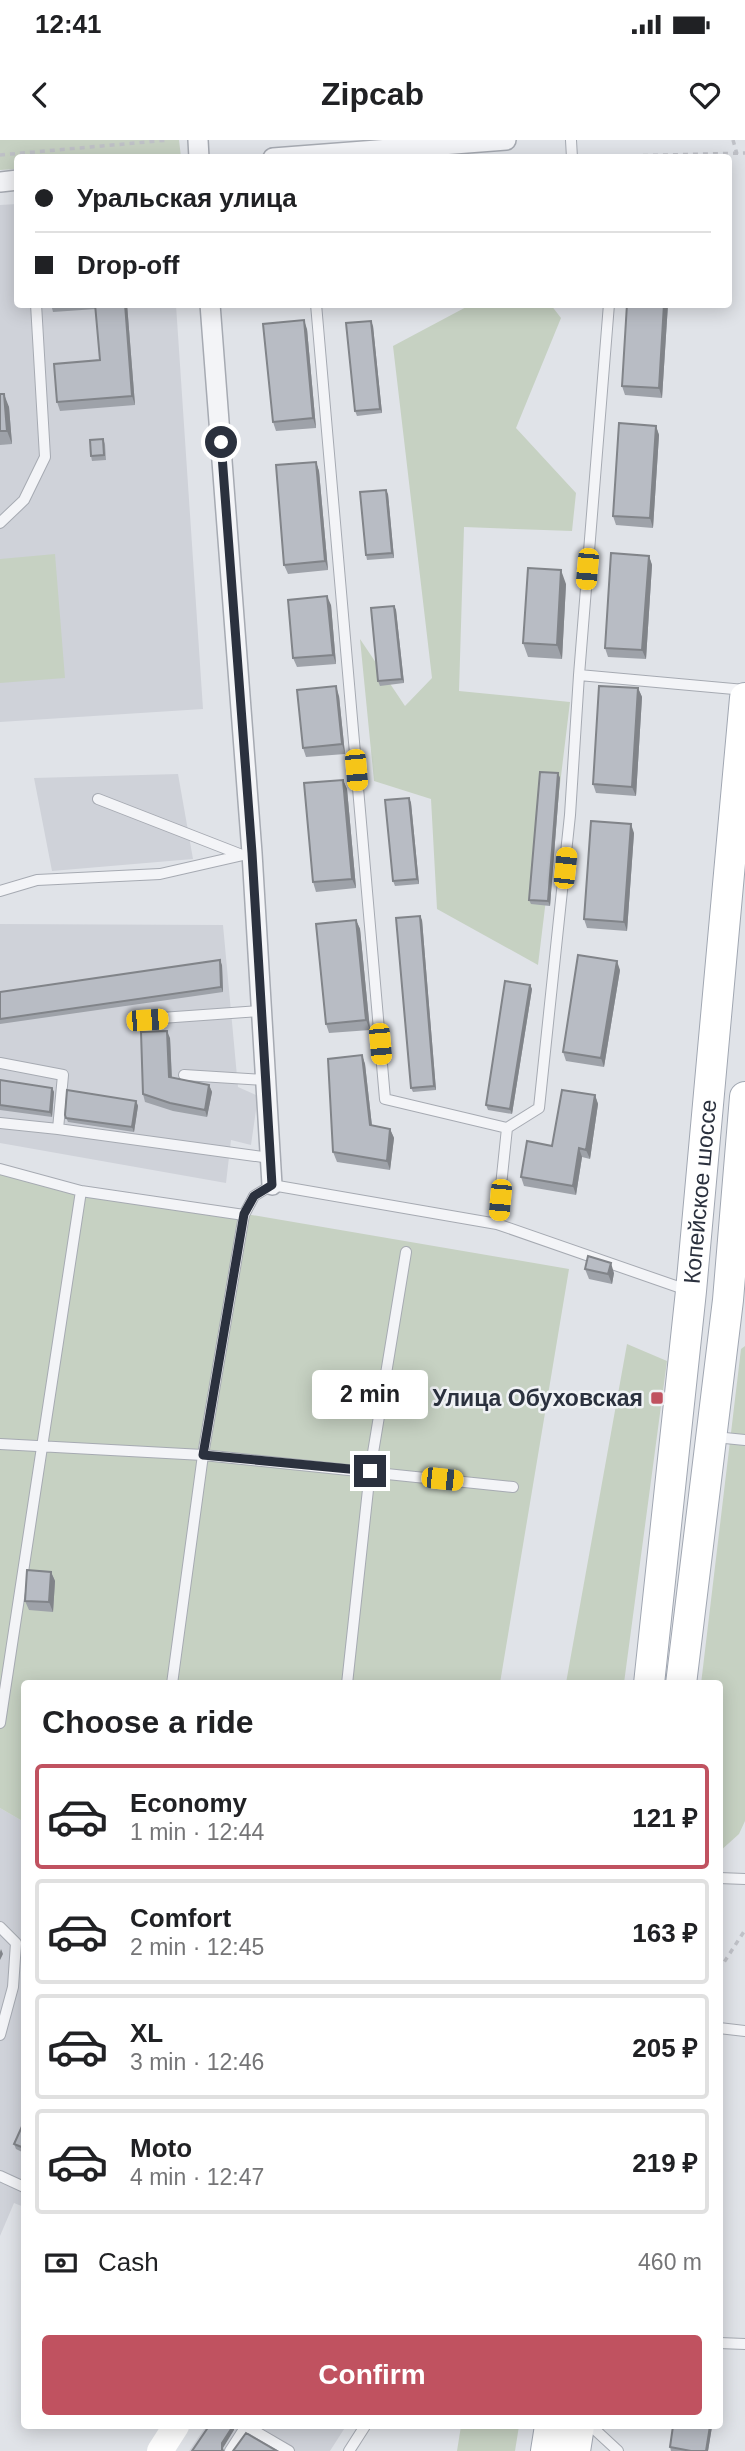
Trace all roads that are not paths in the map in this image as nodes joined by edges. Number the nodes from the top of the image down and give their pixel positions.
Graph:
1 (506, 140) edge
2 (462, 142) edge
3 (438, 143) edge
4 (326, 150) edge
5 (300, 154) edge
6 (36, 308) edge
7 (210, 308) edge
8 (316, 308) edge
9 (609, 308) edge
10 (0, 523) edge
11 (579, 675) junction
12 (745, 690) edge
13 (745, 698) edge
14 (97, 799) dead end
15 (247, 854) junction
16 (0, 891) edge
17 (261, 1011) junction
18 (147, 1020) dead end
19 (0, 1063) edge
20 (184, 1075) dead end
21 (265, 1080) junction
22 (745, 1097) edge
23 (0, 1124) edge
24 (507, 1128) junction
25 (58, 1129) junction
26 (270, 1158) junction
27 (0, 1169) edge
28 (272, 1185) junction
29 (81, 1191) junction
30 (244, 1214) junction
31 (498, 1224) junction
32 (406, 1252) dead end
33 (691, 1291) junction
34 (736, 1300) edge
35 (711, 1437) junction
36 (745, 1440) edge
37 (0, 1444) edge
38 (42, 1447) junction
39 (203, 1455) junction
40 (370, 1471) junction
41 (513, 1487) dead end
42 (173, 1680) edge
43 (347, 1680) edge
44 (649, 1680) edge
45 (681, 1680) edge
46 (0, 1723) edge
47 (723, 1878) edge
48 (745, 1879) edge
49 (0, 1927) edge
50 (723, 2028) edge
51 (745, 2031) edge
52 (0, 2035) edge
53 (0, 2176) edge
54 (21, 2185) edge
55 (723, 2343) edge
56 (745, 2344) edge
57 (174, 2429) edge
58 (244, 2429) edge
59 (251, 2429) edge
60 (363, 2429) edge
61 (550, 2429) edge
62 (579, 2429) edge
63 (594, 2429) edge
64 (160, 2451) edge
65 (230, 2451) edge
66 (289, 2451) edge
67 (349, 2451) edge
68 (546, 2451) edge
69 (575, 2451) edge
70 (618, 2451) edge

1 - 2 street
2 - 3 street
3 - 4 street
4 - 5 street
6 - 10 lane
7 - 15 street
8 - 24 lane
9 - 11 lane
11 - 12 lane
11 - 24 lane
13 - 33 main road, Копейское шоссе
14 - 15 lane
15 - 16 lane
15 - 17 street
17 - 18 lane
17 - 21 street
19 - 25 lane
20 - 21 lane
21 - 26 street
22 - 34 main road, Копейское шоссе
23 - 25 lane
24 - 31 lane
25 - 26 lane
26 - 28 street
27 - 29 lane
28 - 30 lane
28 - 31 lane
29 - 30 lane
29 - 38 lane
30 - 39 lane
31 - 33 lane
32 - 40 lane
33 - 34 main road
33 - 44 main road, Копейское шоссе
34 - 35 main road, Копейское шоссе
35 - 36 lane
35 - 45 main road, Копейское шоссе
37 - 38 lane
38 - 39 lane
38 - 46 lane
39 - 40 lane
39 - 42 lane
40 - 41 lane
40 - 43 lane
47 - 48 lane
49 - 52 lane
50 - 51 lane
53 - 54 lane
55 - 56 lane
57 - 64 street
58 - 65 lane
59 - 66 lane
60 - 67 lane
61 - 68 main road
62 - 69 main road
63 - 70 lane

